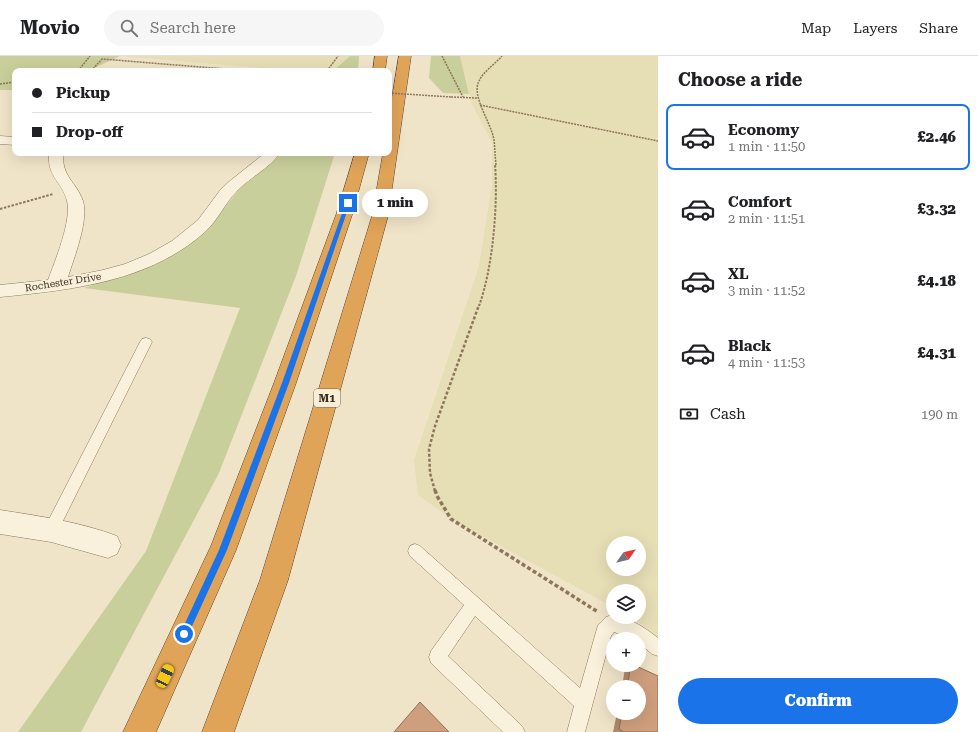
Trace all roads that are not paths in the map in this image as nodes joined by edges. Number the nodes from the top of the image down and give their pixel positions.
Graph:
1 (381, 56) edge
2 (405, 56) edge
3 (379, 68) edge
4 (392, 139) edge
5 (0, 140) edge
6 (12, 141) edge
7 (56, 156) edge
8 (270, 156) edge
9 (361, 156) edge
10 (389, 156) edge
11 (56, 285) junction
12 (0, 291) edge
13 (146, 342) dead end
14 (0, 522) edge
15 (51, 530) junction
16 (108, 545) dead end
17 (415, 551) dead end
18 (474, 604) junction
19 (658, 648) edge
20 (584, 702) junction
21 (139, 732) edge
22 (218, 732) edge
23 (516, 732) edge
24 (576, 732) edge

1 - 3 highway
2 - 4 highway, M1
5 - 6 street
7 - 11 street
8 - 11 street, Rochester Drive
9 - 21 highway
10 - 22 highway, M1
11 - 12 street, Rochester Drive
13 - 15 lane
14 - 15 street
15 - 16 street
17 - 18 lane
18 - 20 lane
18 - 23 lane
19 - 20 lane
20 - 24 lane

